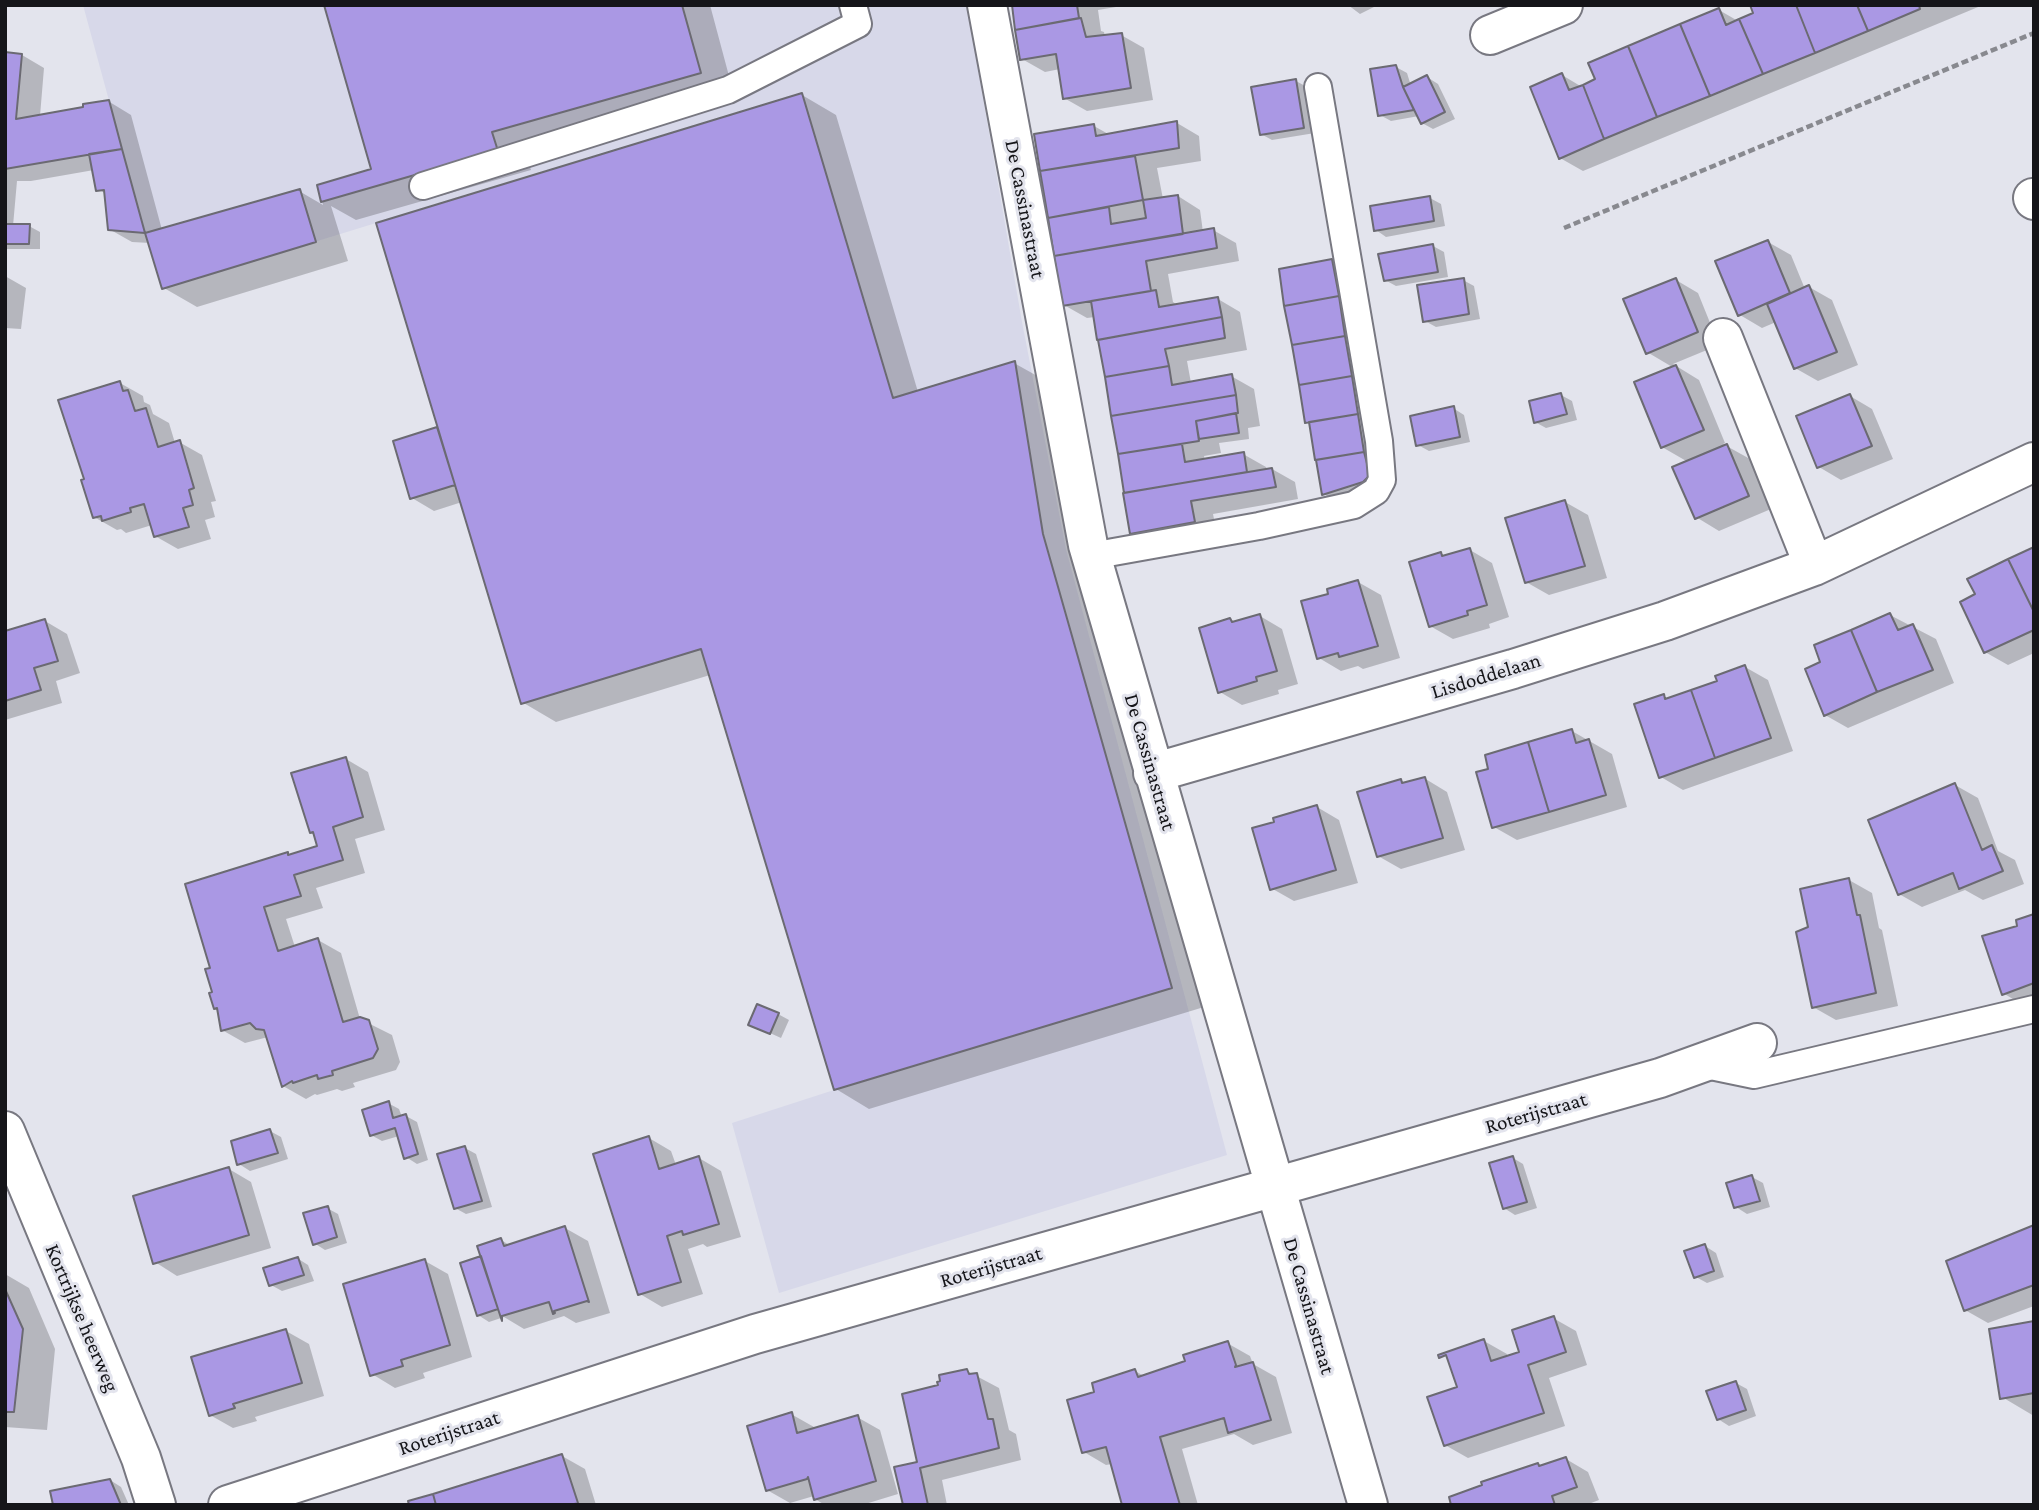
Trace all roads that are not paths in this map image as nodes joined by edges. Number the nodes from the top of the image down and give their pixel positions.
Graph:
1 (853, 5) edge
2 (987, 5) edge
3 (1563, 5) edge
4 (1490, 35) dead end
5 (1318, 88) dead end
6 (423, 186) dead end
7 (1723, 338) dead end
8 (2034, 462) edge
9 (1091, 556) junction
10 (1814, 566) junction
11 (1153, 773) junction
12 (2034, 1009) edge
13 (1757, 1043) dead end
14 (1699, 1063) junction
15 (5, 1132) edge
16 (1274, 1186) junction
17 (156, 1505) edge
18 (228, 1505) edge
19 (1368, 1505) edge

1 - 6 lane
2 - 9 street, De Cassinastraat
3 - 4 street
5 - 9 lane
7 - 10 street
8 - 10 street, Lisdoddelaan
9 - 11 street, De Cassinastraat
10 - 11 street, Lisdoddelaan
11 - 16 street, De Cassinastraat
12 - 14 lane
13 - 14 street, Roterijstraat
14 - 16 street, Roterijstraat
15 - 17 street, Kortrijkse heerweg
16 - 18 street, Roterijstraat
16 - 19 street, De Cassinastraat

